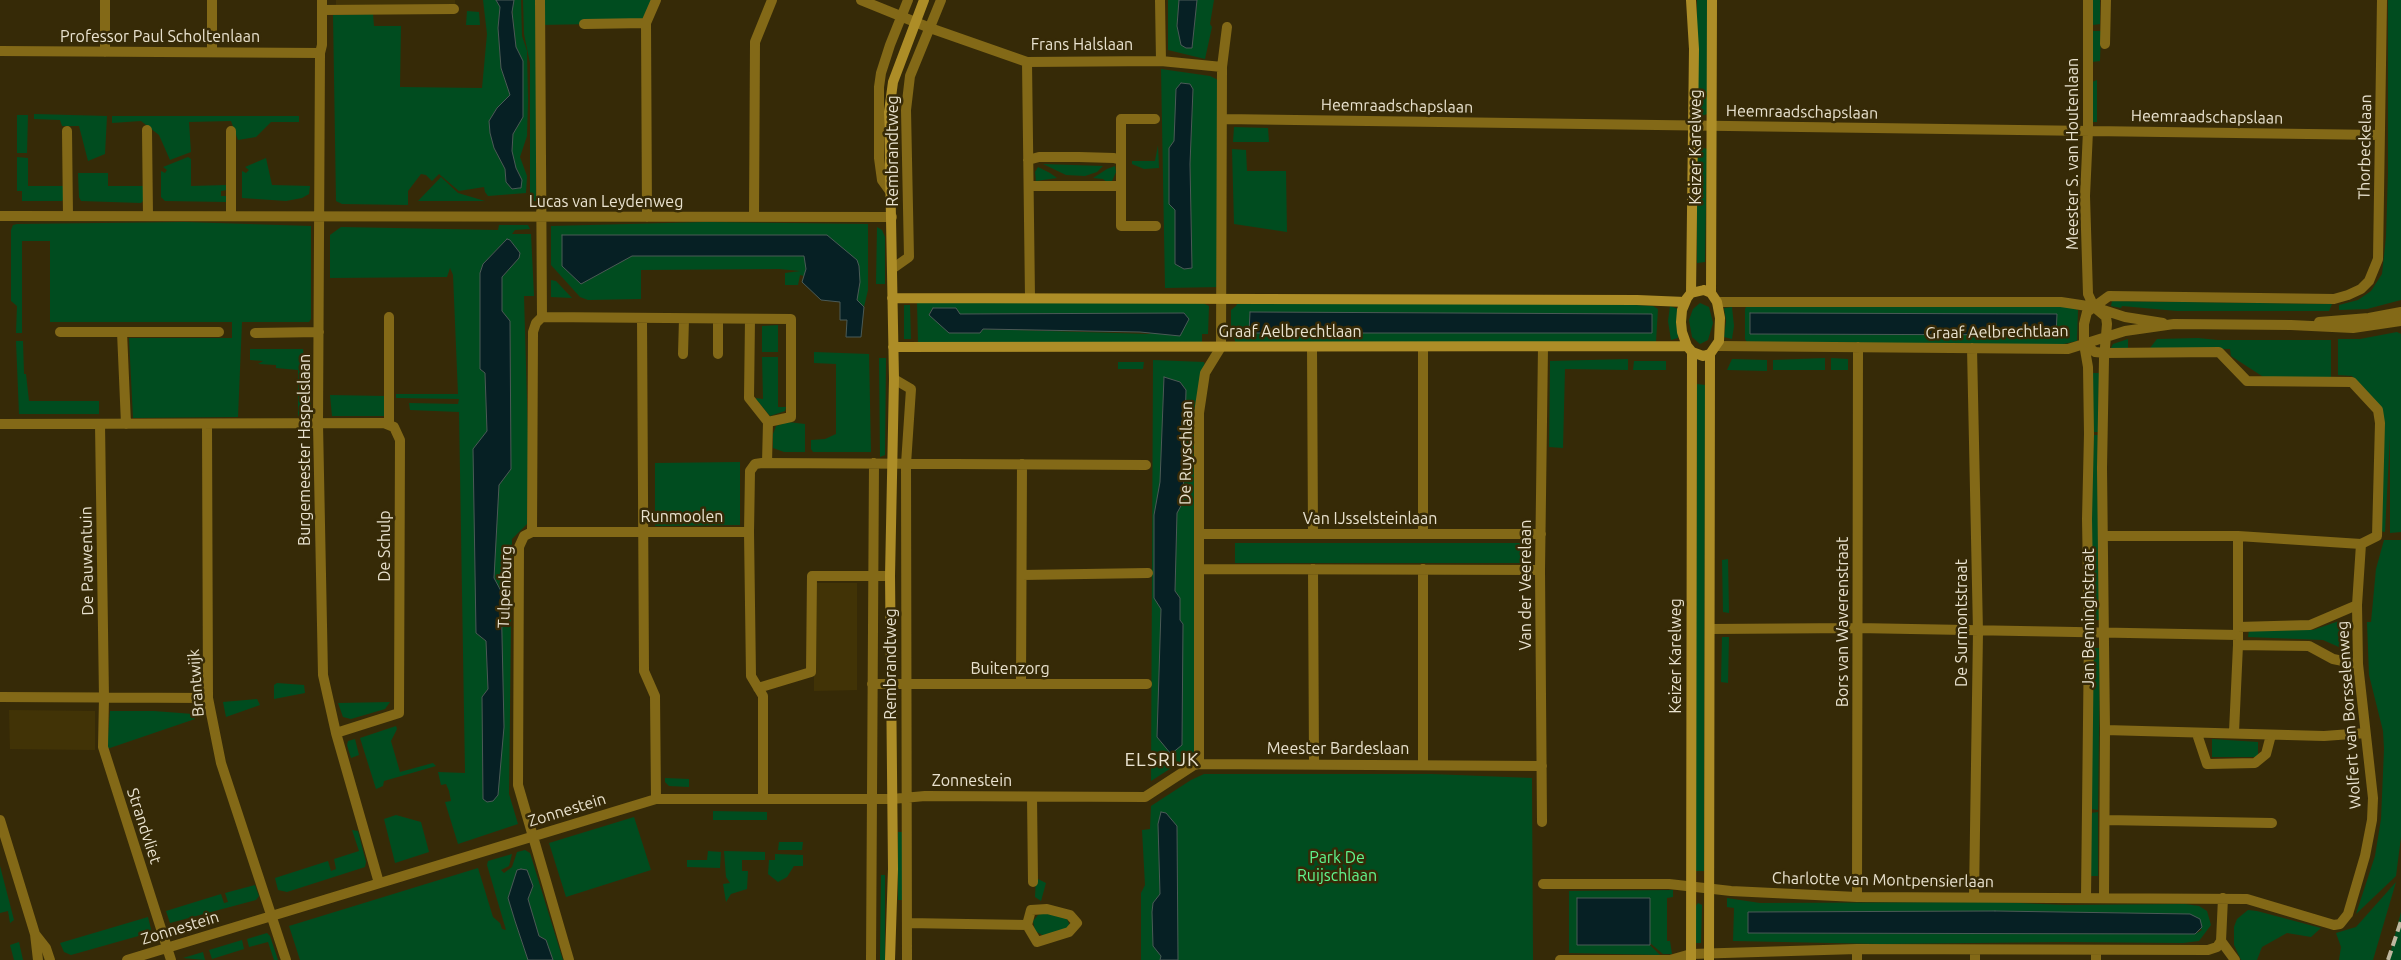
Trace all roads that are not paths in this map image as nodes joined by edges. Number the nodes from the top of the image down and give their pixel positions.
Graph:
1 (105, 0) edge
2 (212, 0) edge
3 (540, 0) edge
4 (656, 0) edge
5 (772, 0) edge
6 (861, 0) edge
7 (908, 0) edge
8 (924, 0) edge
9 (941, 0) edge
10 (1160, 0) edge
11 (1691, 0) edge
12 (1712, 0) edge
13 (2088, 0) edge
14 (2106, 0) edge
15 (2382, 0) edge
16 (322, 5) edge
17 (454, 10) dead end
18 (902, 15) junction
19 (915, 21) junction
20 (646, 23) junction
21 (584, 24) dead end
22 (1227, 27) dead end
23 (930, 28) junction
24 (2105, 44) dead end
25 (0, 51) edge
26 (105, 52) junction
27 (212, 52) junction
28 (320, 53) junction
29 (1161, 61) junction
30 (1027, 62) junction
31 (1222, 67) junction
32 (1155, 119) dead end
33 (1223, 119) junction
34 (1693, 125) junction
35 (1711, 126) junction
36 (147, 130) dead end
37 (67, 131) dead end
38 (231, 131) dead end
39 (2088, 131) junction
40 (2380, 134) junction
41 (1028, 160) junction
42 (1121, 160) junction
43 (1029, 186) junction
44 (1121, 186) junction
45 (892, 194) junction
46 (0, 216) edge
47 (68, 216) junction
48 (148, 216) junction
49 (231, 216) junction
50 (320, 216) junction
51 (541, 217) junction
52 (647, 217) junction
53 (754, 217) junction
54 (892, 217) junction
55 (1156, 226) dead end
56 (892, 269) junction
57 (1691, 293) junction
58 (892, 298) junction
59 (1030, 298) junction
60 (1223, 298) junction
61 (1714, 298) junction
62 (1684, 302) junction
63 (2094, 307) junction
64 (2401, 312) edge
65 (389, 317) dead end
66 (542, 317) junction
67 (642, 319) junction
68 (684, 319) junction
69 (718, 319) junction
70 (750, 319) junction
71 (2401, 322) edge
72 (2174, 324) junction
73 (2291, 324) junction
74 (60, 332) dead end
75 (122, 332) junction
76 (218, 332) dead end
77 (319, 332) junction
78 (255, 333) dead end
79 (2106, 338) junction
80 (2084, 344) junction
81 (893, 347) junction
82 (1221, 347) junction
83 (1312, 347) junction
84 (1423, 347) junction
85 (1542, 347) junction
86 (1858, 348) junction
87 (1972, 348) junction
88 (1690, 349) junction
89 (1714, 350) junction
90 (2104, 353) junction
91 (684, 354) dead end
92 (718, 354) dead end
93 (894, 379) junction
94 (768, 422) junction
95 (0, 424) edge
96 (100, 424) junction
97 (126, 424) junction
98 (207, 424) junction
99 (318, 424) junction
100 (390, 425) junction
101 (767, 463) junction
102 (874, 463) junction
103 (892, 464) junction
104 (906, 464) junction
105 (1022, 464) junction
106 (1146, 465) dead end
107 (532, 532) junction
108 (644, 532) junction
109 (749, 532) junction
110 (1200, 534) junction
111 (1313, 534) junction
112 (1423, 534) junction
113 (1540, 534) junction
114 (2103, 536) junction
115 (2238, 536) junction
116 (2361, 544) junction
117 (1200, 568) junction
118 (1313, 569) junction
119 (1424, 569) junction
120 (1540, 570) junction
121 (1148, 573) dead end
122 (1022, 575) junction
123 (873, 576) junction
124 (890, 576) junction
125 (2357, 605) junction
126 (1857, 628) junction
127 (1710, 629) junction
128 (1978, 632) junction
129 (2103, 632) junction
130 (2088, 633) junction
131 (2238, 636) junction
132 (2358, 664) junction
133 (872, 684) junction
134 (892, 684) junction
135 (906, 684) junction
136 (1021, 684) junction
137 (1147, 684) dead end
138 (758, 688) junction
139 (0, 697) edge
140 (104, 698) junction
141 (208, 698) junction
142 (2105, 730) junction
143 (2234, 732) junction
144 (336, 733) junction
145 (2365, 733) junction
146 (2197, 734) junction
147 (2271, 735) junction
148 (1423, 763) junction
149 (1199, 764) junction
150 (1314, 764) junction
151 (1542, 766) junction
152 (906, 796) junction
153 (1032, 797) junction
154 (1145, 797) joint
155 (656, 799) junction
156 (763, 799) junction
157 (871, 799) junction
158 (892, 799) junction
159 (0, 820) edge
160 (2105, 820) junction
161 (1542, 822) dead end
162 (2272, 823) dead end
163 (533, 836) junction
164 (1033, 882) dead end
165 (379, 883) junction
166 (1543, 884) dead end
167 (1690, 886) junction
168 (1709, 889) junction
169 (1857, 897) junction
170 (1974, 897) junction
171 (2086, 898) junction
172 (2104, 898) junction
173 (2223, 898) junction
174 (2348, 914) joint
175 (271, 916) junction
176 (907, 922) junction
177 (1027, 925) junction
178 (35, 934) junction
179 (2221, 942) junction
180 (168, 948) junction
181 (1857, 949) junction
182 (1975, 955) edge
183 (2096, 955) edge
184 (1691, 957) edge
185 (1709, 957) edge
186 (38, 960) edge
187 (50, 960) edge
188 (127, 960) edge
189 (171, 960) edge
190 (286, 960) edge
191 (569, 960) edge
192 (871, 960) edge
193 (890, 960) edge
194 (907, 960) edge
195 (1560, 960) edge
196 (1857, 960) edge
197 (2235, 960) edge

1 - 26 street
2 - 27 street
3 - 51 street, Tulpenburg
4 - 20 street
5 - 53 street
6 - 18 street, Frans Halslaan
7 - 18 street, Rembrandtweg
8 - 19 street, Rembrandtweg
9 - 23 street, Rembrandtweg
10 - 29 street
11 - 34 street, Keizer Karelweg
12 - 35 street, Keizer Karelweg
13 - 39 street, Meester S. van Houtenlaan
14 - 24 street
15 - 40 street, Thorbeckelaan
16 - 17 street, Burgemeester Haspelslaan
16 - 28 street, Burgemeester Haspelslaan
18 - 19 street, Frans Halslaan
18 - 45 street, Rembrandtweg
19 - 23 street, Frans Halslaan
19 - 45 street, Rembrandtweg
20 - 21 street
20 - 52 street
22 - 31 street, De Ruyschlaan
23 - 30 street, Frans Halslaan
23 - 56 street, Rembrandtweg
25 - 26 street, Professor Paul Scholtenlaan
26 - 27 street, Professor Paul Scholtenlaan
27 - 28 street, Professor Paul Scholtenlaan
28 - 50 street, Burgemeester Haspelslaan
29 - 30 street, Frans Halslaan
29 - 31 street, Frans Halslaan
30 - 41 street
31 - 33 street, De Ruyschlaan
32 - 42 street
33 - 34 street, Heemraadschapslaan
33 - 60 street, De Ruyschlaan
34 - 35 street, Heemraadschapslaan
34 - 57 street, Keizer Karelweg
35 - 39 street, Heemraadschapslaan
35 - 61 street, Keizer Karelweg
36 - 48 street
37 - 47 street
38 - 49 street
39 - 40 street, Heemraadschapslaan
39 - 63 street, Meester S. van Houtenlaan
40 - 63 street, Thorbeckelaan
41 - 42 street
41 - 43 street
42 - 44 street
43 - 44 street
43 - 59 street
44 - 55 street
45 - 54 street, Rembrandtweg
46 - 47 street, Lucas van Leydenweg
47 - 48 street, Lucas van Leydenweg
48 - 49 street, Lucas van Leydenweg
49 - 50 street, Lucas van Leydenweg
50 - 51 street, Lucas van Leydenweg
50 - 77 street, Burgemeester Haspelslaan
51 - 52 street, Lucas van Leydenweg
51 - 66 street, Tulpenburg
52 - 53 street, Lucas van Leydenweg
53 - 54 street, Lucas van Leydenweg
54 - 56 street, Rembrandtweg
56 - 58 street, Rembrandtweg
57 - 61 street
57 - 62 street
58 - 59 street, Graaf Aelbrechtlaan
58 - 81 street, Rembrandtweg
59 - 60 street, Graaf Aelbrechtlaan
60 - 62 street, Graaf Aelbrechtlaan
60 - 82 street, De Ruyschlaan
61 - 63 street, Graaf Aelbrechtlaan
61 - 89 street, Keizer Karelweg
62 - 88 street, Keizer Karelweg
63 - 72 street, Graaf Aelbrechtlaan
63 - 79 street, Meester S. van Houtenlaan
63 - 80 street, Jan Benninghstraat
64 - 73 street
65 - 100 street, De Schulp
66 - 67 street
66 - 107 street, Tulpenburg
67 - 68 street
67 - 108 street
68 - 69 street
68 - 91 street
69 - 70 street
69 - 92 street
70 - 94 street
70 - 94 street
71 - 73 street
72 - 73 street
72 - 79 street
74 - 75 street
75 - 76 street
75 - 97 street
77 - 78 street
77 - 99 street, Burgemeester Haspelslaan
79 - 80 street
79 - 90 street, Jan Benninghstraat
80 - 87 street, Graaf Aelbrechtlaan
80 - 90 street, Graaf Aelbrechtlaan
80 - 130 street, Jan Benninghstraat
81 - 82 street, Graaf Aelbrechtlaan
81 - 93 street, Rembrandtweg
82 - 83 street, Graaf Aelbrechtlaan
82 - 110 street, De Ruyschlaan
83 - 84 street, Graaf Aelbrechtlaan
83 - 111 street
84 - 85 street, Graaf Aelbrechtlaan
84 - 112 street
85 - 88 street, Graaf Aelbrechtlaan
85 - 113 street, Van der Veerelaan
86 - 87 street, Graaf Aelbrechtlaan
86 - 89 street, Graaf Aelbrechtlaan
86 - 126 street, Bors van Waverenstraat
87 - 128 street, De Surmontstraat
88 - 89 street, Graaf Aelbrechtlaan
88 - 167 street, Keizer Karelweg
89 - 127 street, Keizer Karelweg
90 - 114 street, Jan Benninghstraat
90 - 116 street, Graaf Aelbrechtlaan
93 - 103 street, Rembrandtweg
93 - 104 street, Rembrandtweg
94 - 101 street
95 - 96 street
96 - 97 street
96 - 140 street, De Pauwentuin
97 - 98 street
98 - 99 street
98 - 141 street, Brantwijk
99 - 100 street
99 - 144 street, Burgemeester Haspelslaan
100 - 144 street, De Schulp
101 - 102 street
101 - 109 street
102 - 103 street
102 - 123 street, Rembrandtweg
103 - 104 street
103 - 124 street, Rembrandtweg
104 - 105 street
104 - 135 street, Rembrandtweg
105 - 106 street
105 - 122 street
107 - 108 street, Runmoolen
107 - 163 street, Tulpenburg
108 - 109 street, Runmoolen
108 - 155 street
109 - 138 street
110 - 111 street, Van IJsselsteinlaan
110 - 117 street, De Ruyschlaan
111 - 112 street, Van IJsselsteinlaan
112 - 113 street, Van IJsselsteinlaan
113 - 120 street, Van der Veerelaan
114 - 115 street
114 - 129 street, Jan Benninghstraat
115 - 116 street
115 - 131 street
116 - 125 street, Wolfert van Borsselenweg
117 - 118 street
117 - 149 street, De Ruyschlaan
118 - 119 street
118 - 150 street
119 - 120 street
119 - 148 street
120 - 151 street, Van der Veerelaan
121 - 122 street
122 - 136 street
123 - 124 street
123 - 133 street, Rembrandtweg
123 - 138 street
124 - 134 street, Rembrandtweg
125 - 131 street
125 - 132 street, Wolfert van Borsselenweg
126 - 127 street
126 - 128 street
126 - 169 street, Bors van Waverenstraat
127 - 168 street, Keizer Karelweg
128 - 130 street
128 - 170 street, De Surmontstraat
129 - 130 street
129 - 131 street
129 - 142 street, Jan Benninghstraat
130 - 171 street, Jan Benninghstraat
131 - 132 street
131 - 143 street
132 - 145 street, Wolfert van Borsselenweg
133 - 134 street, Buitenzorg
133 - 157 street, Rembrandtweg
134 - 135 street, Buitenzorg
134 - 158 street, Rembrandtweg
135 - 136 street, Buitenzorg
135 - 152 street, Rembrandtweg
136 - 137 street, Buitenzorg
138 - 156 street
139 - 140 street
140 - 141 street
140 - 180 street, Strandvliet
141 - 175 street, Brantwijk
142 - 146 street
142 - 160 street, Jan Benninghstraat
143 - 146 street
143 - 147 street
144 - 165 street, Burgemeester Haspelslaan
145 - 147 street
145 - 174 street, Wolfert van Borsselenweg
146 - 147 street
148 - 150 street, Meester Bardeslaan
148 - 151 street, Meester Bardeslaan
149 - 150 street, Meester Bardeslaan
149 - 154 street, Meester Bardeslaan
151 - 161 street, Van der Veerelaan
152 - 153 street, Zonnestein
152 - 158 street, Zonnestein
152 - 176 street, Rembrandtweg
153 - 154 street, Zonnestein
153 - 164 street, Zonnestein
155 - 156 street, Zonnestein
155 - 163 street, Zonnestein
156 - 157 street, Zonnestein
157 - 158 street, Zonnestein
157 - 192 street, Rembrandtweg
158 - 193 street, Rembrandtweg
159 - 178 street
160 - 162 street
160 - 172 street, Jan Benninghstraat
163 - 165 street, Zonnestein
163 - 191 street, Tulpenburg
165 - 175 street, Zonnestein
166 - 167 street, Charlotte van Montpensierlaan
167 - 168 street, Charlotte van Montpensierlaan
167 - 184 street, Keizer Karelweg
168 - 169 street, Charlotte van Montpensierlaan
168 - 185 street, Keizer Karelweg
169 - 170 street, Charlotte van Montpensierlaan
170 - 171 street, Charlotte van Montpensierlaan
171 - 172 street, Charlotte van Montpensierlaan
172 - 173 street, Charlotte van Montpensierlaan
173 - 174 street, Charlotte van Montpensierlaan
173 - 179 street
175 - 180 street, Zonnestein
175 - 190 street, Brantwijk
176 - 177 street
176 - 194 street, Rembrandtweg
177 - 177 street
178 - 186 street
178 - 187 street
179 - 183 street
179 - 197 street
180 - 188 street, Zonnestein
180 - 189 street, Strandvliet
181 - 182 street
181 - 185 street
181 - 196 street
182 - 183 street
184 - 185 street
184 - 195 street

